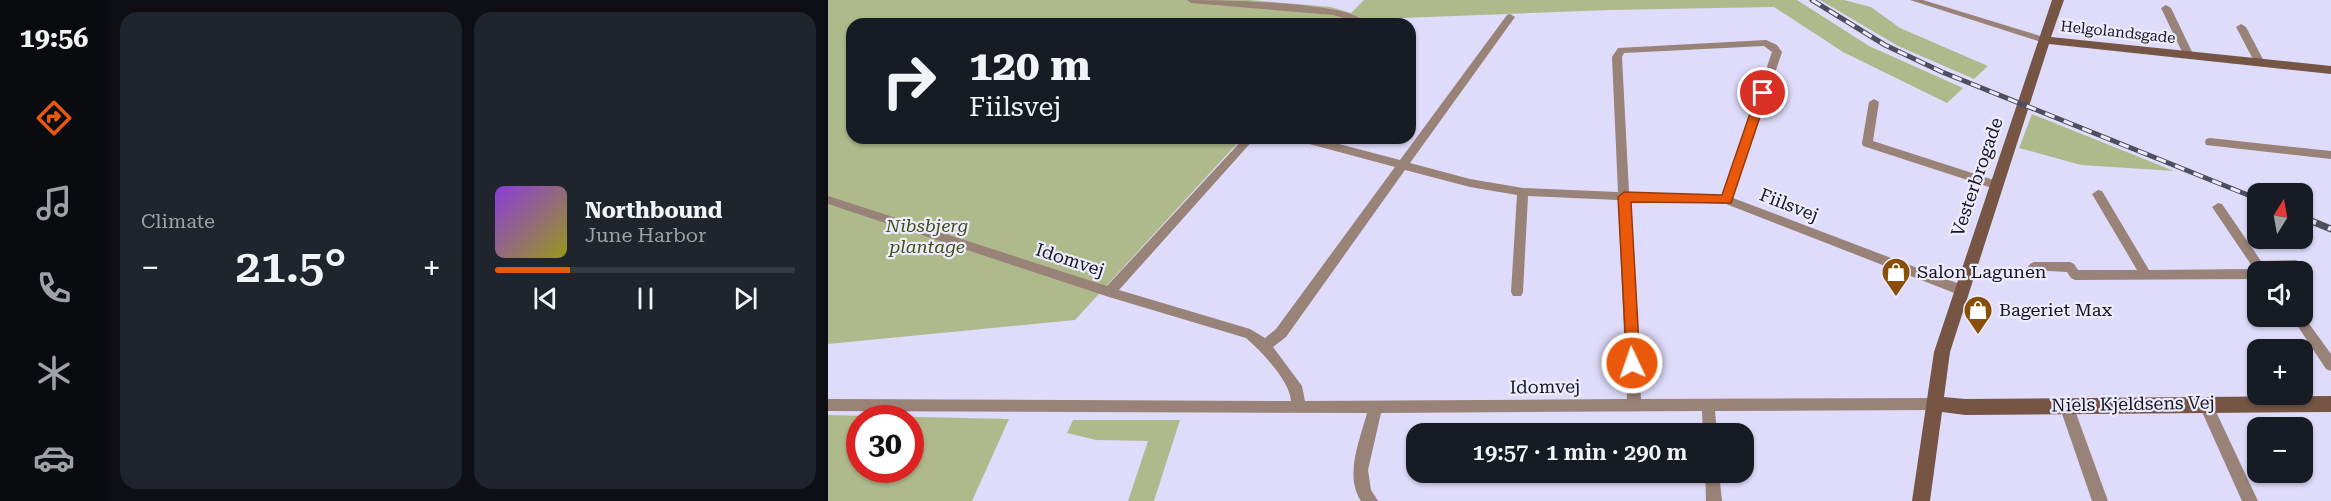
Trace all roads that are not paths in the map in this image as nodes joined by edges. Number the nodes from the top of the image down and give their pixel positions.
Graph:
1 (1191, 0) edge
2 (1914, 0) edge
3 (2058, 0) edge
4 (2166, 8) dead end
5 (1510, 17) dead end
6 (1353, 18) edge
7 (2241, 27) dead end
8 (2044, 40) junction
9 (2189, 56) junction
10 (2260, 63) junction
11 (2331, 70) edge
12 (1874, 102) dead end
13 (2210, 142) dead end
14 (1245, 144) edge
15 (1324, 144) edge
16 (2331, 155) edge
17 (1402, 165) junction
18 (1996, 185) junction
19 (1523, 192) junction
20 (2098, 194) dead end
21 (1624, 197) junction
22 (828, 200) edge
23 (1726, 200) junction
24 (2218, 207) dead end
25 (2253, 261) edge
26 (2034, 267) dead end
27 (2247, 271) edge
28 (2146, 275) junction
29 (1961, 290) junction
30 (1109, 292) junction
31 (1517, 292) dead end
32 (2304, 327) edge
33 (1265, 346) junction
34 (2331, 366) edge
35 (1634, 404) junction
36 (1708, 404) junction
37 (1935, 404) junction
38 (2205, 404) junction
39 (2331, 404) edge
40 (828, 405) edge
41 (2066, 405) junction
42 (1298, 407) junction
43 (1375, 407) junction
44 (1709, 423) edge
45 (1713, 483) edge
46 (1370, 501) edge
47 (1714, 501) edge
48 (1921, 501) edge
49 (2100, 501) edge
50 (2250, 501) edge

1 - 6 street
2 - 8 street
3 - 8 street, Vesterbrogade
4 - 9 street, Helgolandsgade
5 - 17 street
7 - 10 street
8 - 9 street, Helgolandsgade
8 - 18 street, Vesterbrogade
9 - 10 street, Helgolandsgade
10 - 11 street, Helgolandsgade
12 - 18 street
13 - 16 street
14 - 30 street
15 - 17 street, Fiilsvej
17 - 19 street, Fiilsvej
17 - 33 street
18 - 29 street, Vesterbrogade
19 - 21 street, Fiilsvej
19 - 31 street
20 - 28 street
21 - 23 street, Fiilsvej
21 - 23 street
21 - 35 street
22 - 30 street, Idomvej
23 - 29 street, Fiilsvej
24 - 25 street
26 - 28 street
27 - 28 street
29 - 37 street, Vesterbrogade
30 - 33 street, Idomvej
32 - 34 street
33 - 42 street, Idomvej
35 - 36 street, Idomvej
35 - 43 street, Idomvej
36 - 37 street, Idomvej
36 - 44 street
37 - 41 street, Niels Kjeldsens Vej
37 - 48 street, Vesterbrogade
38 - 39 street, Niels Kjeldsens Vej
38 - 41 street, Niels Kjeldsens Vej
38 - 50 street
40 - 42 street, Idomvej
41 - 49 street
42 - 43 street, Idomvej
43 - 46 street
45 - 47 street

